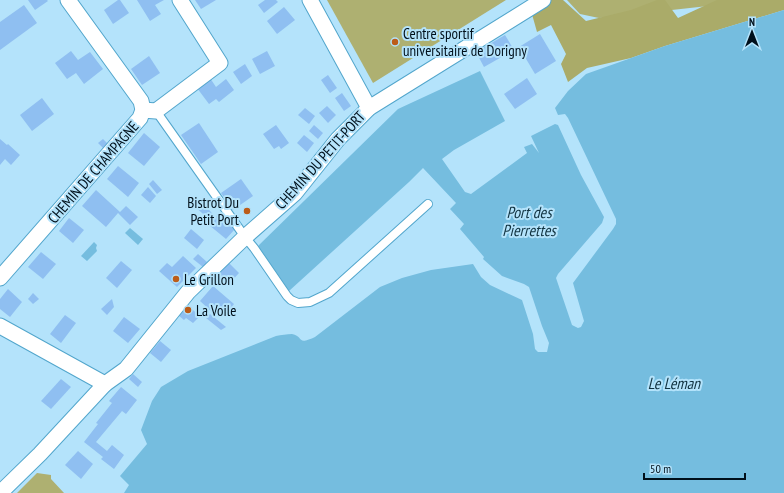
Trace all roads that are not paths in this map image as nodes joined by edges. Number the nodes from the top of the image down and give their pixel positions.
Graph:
1 (68, 0) edge
2 (180, 0) edge
3 (310, 0) edge
4 (543, 0) edge
5 (369, 108) junction
6 (149, 111) junction
7 (428, 204) dead end
8 (245, 237) junction
9 (0, 278) edge
10 (0, 326) edge
11 (105, 384) junction
12 (0, 493) edge

1 - 6 street, CHEMIN DE CHAMPAGNE
2 - 6 street
3 - 5 street
4 - 5 street, CHEMIN DU PETIT-PORT
5 - 8 street, CHEMIN DU PETIT-PORT
6 - 8 lane
6 - 9 street, CHEMIN DE CHAMPAGNE
7 - 8 lane
8 - 11 street, CHEMIN DU PETIT-PORT
10 - 11 street
11 - 12 street, CHEMIN DU PETIT-PORT

